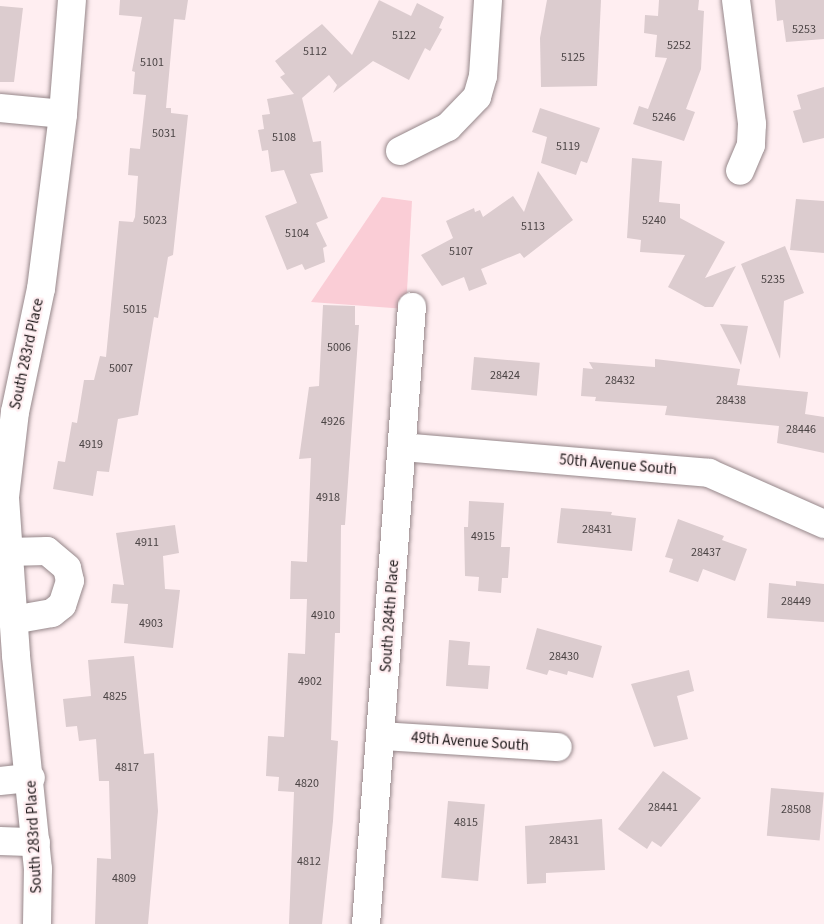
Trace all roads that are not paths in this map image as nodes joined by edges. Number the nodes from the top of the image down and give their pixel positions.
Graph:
1 (72, 0) edge
2 (488, 0) edge
3 (736, 0) edge
4 (0, 108) edge
5 (63, 114) junction
6 (400, 151) dead end
7 (740, 171) dead end
8 (412, 307) dead end
9 (402, 447) junction
10 (824, 524) edge
11 (7, 552) junction
12 (13, 620) junction
13 (382, 736) junction
14 (558, 747) dead end
15 (31, 778) junction
16 (0, 781) edge
17 (0, 841) edge
18 (36, 842) junction
19 (38, 924) edge
20 (366, 924) edge

1 - 5 street, South 283rd Place
2 - 6 street
3 - 7 street
4 - 5 street
5 - 11 street, South 283rd Place
8 - 9 street, South 284th Place
9 - 10 street, 50th Avenue South
9 - 13 street, South 284th Place
11 - 12 street, South 283rd Place
11 - 12 street
12 - 15 street, South 283rd Place
13 - 14 street, 49th Avenue South
13 - 20 street, South 284th Place
15 - 16 street
15 - 18 street, South 283rd Place
17 - 18 street
18 - 19 street, South 283rd Place

